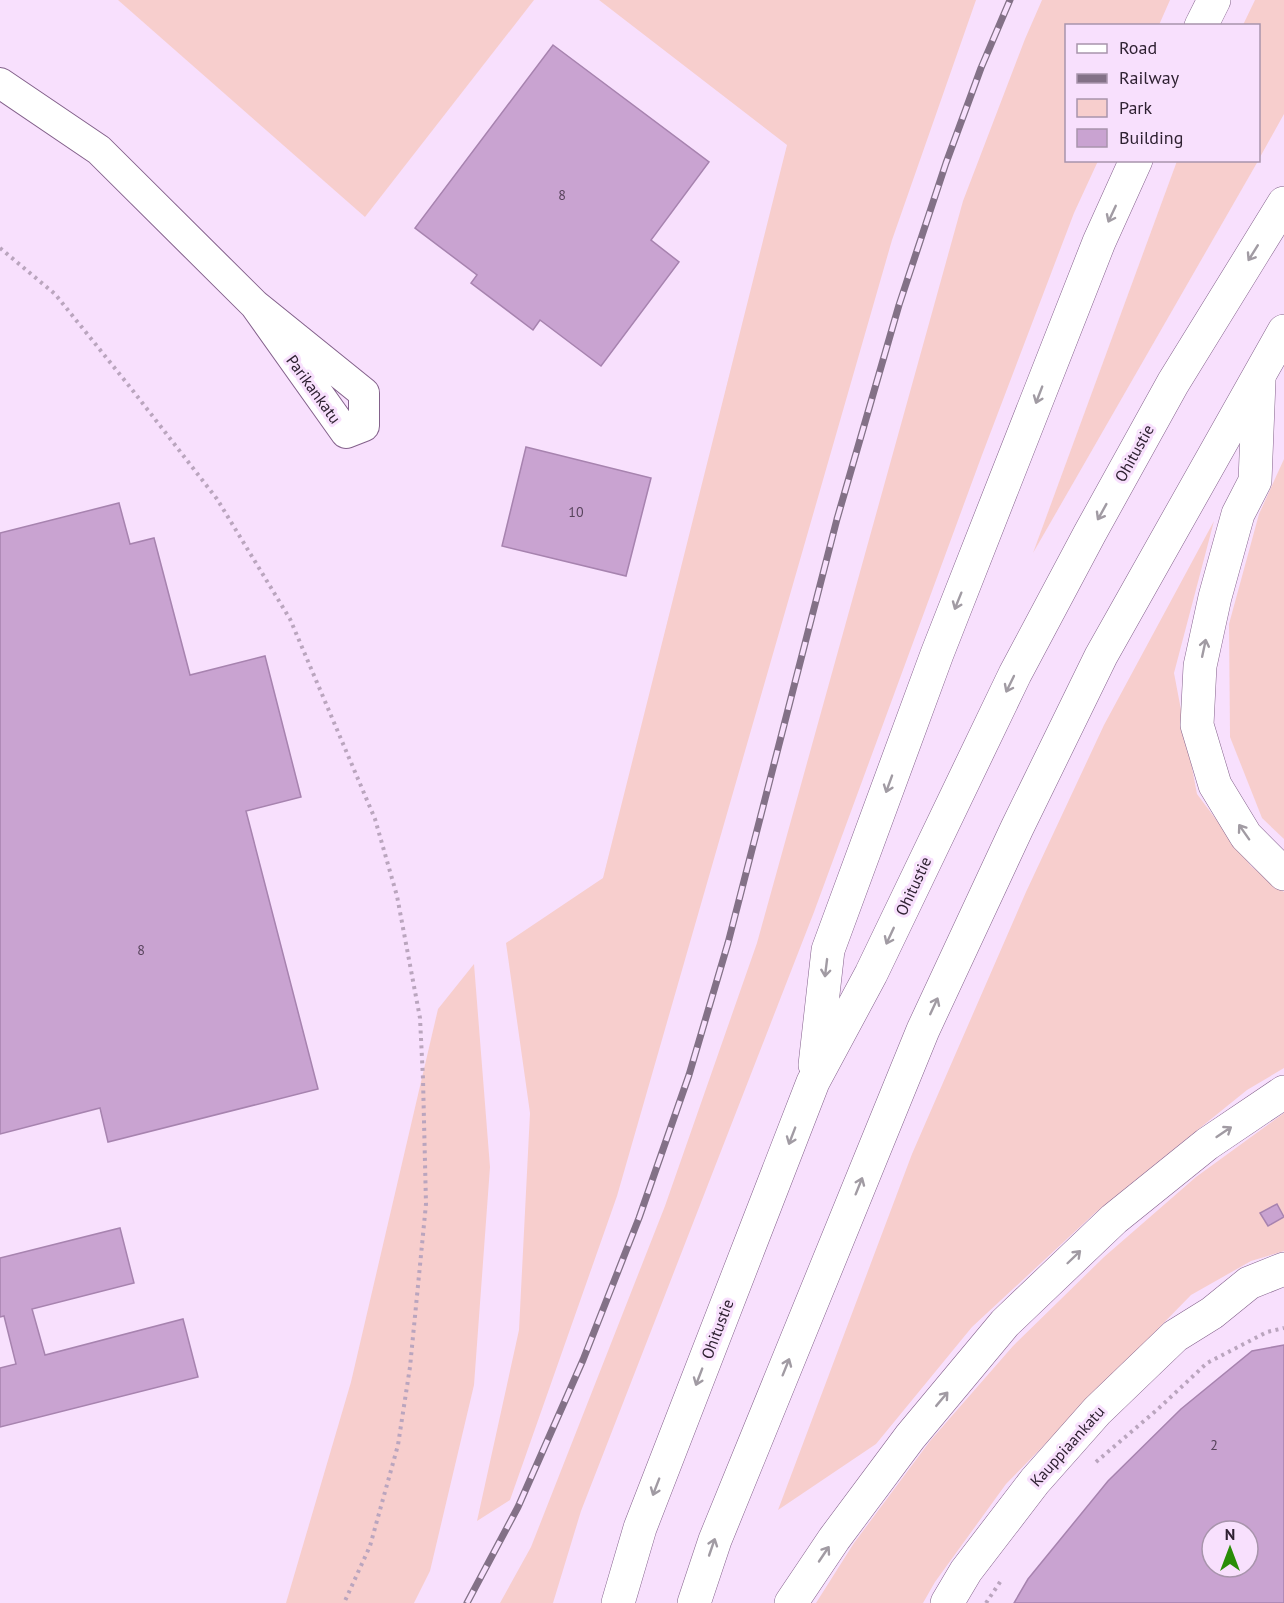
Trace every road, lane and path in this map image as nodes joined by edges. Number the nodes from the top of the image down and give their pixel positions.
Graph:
1 (1214, 0) edge
2 (1202, 24) edge
3 (0, 83) edge
4 (1135, 162) edge
5 (1284, 203) edge
6 (0, 248) edge
7 (255, 305) dead end
8 (1284, 331) edge
9 (1260, 374) junction
10 (1284, 874) edge
11 (813, 1082) junction
12 (1284, 1092) edge
13 (1284, 1269) edge
14 (1284, 1290) edge
15 (1212, 1313) junction
16 (1284, 1328) edge
17 (1089, 1468) dead end
18 (1005, 1573) dead end
19 (344, 1603) edge
20 (618, 1603) edge
21 (694, 1603) edge
22 (791, 1603) edge
23 (947, 1603) edge
24 (986, 1603) edge

1 - 2 main road
3 - 7 street
4 -> 11 main road
5 -> 11 main road, Ohitustie
6 - 19 path
8 - 9 main road
10 -> 9 main road
21 -> 9 main road
11 -> 20 main road, Ohitustie
22 -> 12 main road
13 - 15 main road, Kauppiaankatu
14 - 15 main road, Kauppiaankatu
15 - 23 main road, Kauppiaankatu
16 - 17 path
18 - 24 path

